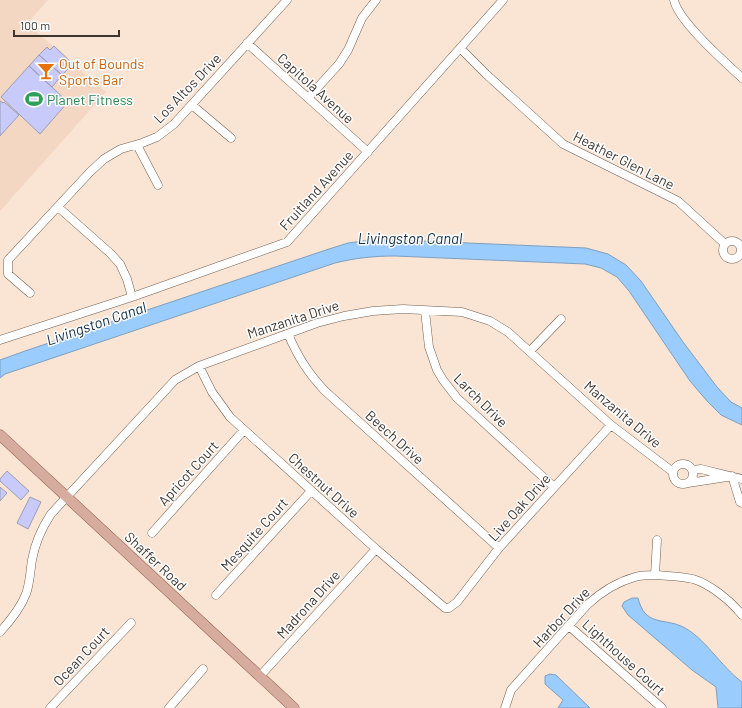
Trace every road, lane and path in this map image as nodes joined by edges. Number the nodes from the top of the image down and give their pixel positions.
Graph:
1 (287, 0) edge
2 (376, 0) edge
3 (503, 0) edge
4 (674, 0) edge
5 (247, 43) junction
6 (460, 48) junction
7 (742, 78) edge
8 (308, 98) junction
9 (192, 105) junction
10 (231, 138) dead end
11 (137, 144) junction
12 (368, 152) junction
13 (158, 185) dead end
14 (58, 207) junction
15 (725, 244) junction
16 (741, 257) edge
17 (30, 293) dead end
18 (132, 297) junction
19 (425, 311) junction
20 (561, 319) dead end
21 (288, 334) junction
22 (0, 340) edge
23 (530, 351) junction
24 (198, 366) junction
25 (611, 425) junction
26 (244, 430) junction
27 (0, 435) edge
28 (692, 470) junction
29 (673, 472) junction
30 (732, 476) junction
31 (742, 479) edge
32 (687, 484) junction
33 (554, 487) junction
34 (311, 491) junction
35 (67, 497) junction
36 (742, 504) edge
37 (152, 533) dead end
38 (656, 540) dead end
39 (500, 548) junction
40 (376, 549) junction
41 (655, 575) junction
42 (216, 595) dead end
43 (449, 608) joint
44 (742, 615) edge
45 (131, 622) dead end
46 (569, 626) junction
47 (0, 632) edge
48 (203, 668) dead end
49 (260, 676) junction
50 (50, 708) edge
51 (169, 708) edge
52 (294, 708) edge
53 (505, 708) edge
54 (662, 708) edge

1 - 5 street, Los Altos Drive
2 - 8 street
3 - 6 street, Fruitland Avenue
4 - 7 street
5 - 8 street, Capitola Avenue
5 - 9 street, Los Altos Drive
6 - 12 street, Fruitland Avenue
6 - 15 street, Heather Glen Lane
8 - 12 street, Capitola Avenue
9 - 10 street
9 - 11 street, Los Altos Drive
11 - 13 street
11 - 14 street, Los Altos Drive
12 - 18 street, Fruitland Avenue
14 - 17 street, Los Altos Drive
14 - 18 street
15 - 16 street, Heather Glen Lane
15 - 16 street, Heather Glen Lane
18 - 22 street, Fruitland Avenue
19 - 21 street, Manzanita Drive
19 - 23 street, Manzanita Drive
19 - 33 street, Larch Drive
20 - 23 street
21 - 24 street, Manzanita Drive
21 - 39 street, Beech Drive
23 - 25 street, Manzanita Drive
24 - 26 street, Chestnut Drive
24 - 35 street, Manzanita Drive
25 - 29 street, Manzanita Drive
25 - 33 street, Live Oak Drive
26 - 34 street, Chestnut Drive
26 - 37 street, Apricot Court
27 - 35 main road, Shaffer Road
28 - 29 street
28 - 30 street
28 - 32 street
29 - 32 street
30 - 31 street
30 - 32 street
30 - 36 street
33 - 39 street, Live Oak Drive
34 - 40 street, Chestnut Drive
34 - 42 street, Mesquite Court
35 - 47 street, Manzanita Drive
35 - 49 main road, Shaffer Road
38 - 41 street
39 - 43 street, Live Oak Drive
40 - 43 street, Chestnut Drive
40 - 49 street, Madrona Drive
41 - 44 street, Harbor Drive
41 - 46 street, Harbor Drive
45 - 50 street, Ocean Court
46 - 53 street, Harbor Drive
46 - 54 street, Lighthouse Court
48 - 51 street
49 - 52 main road, Shaffer Road

